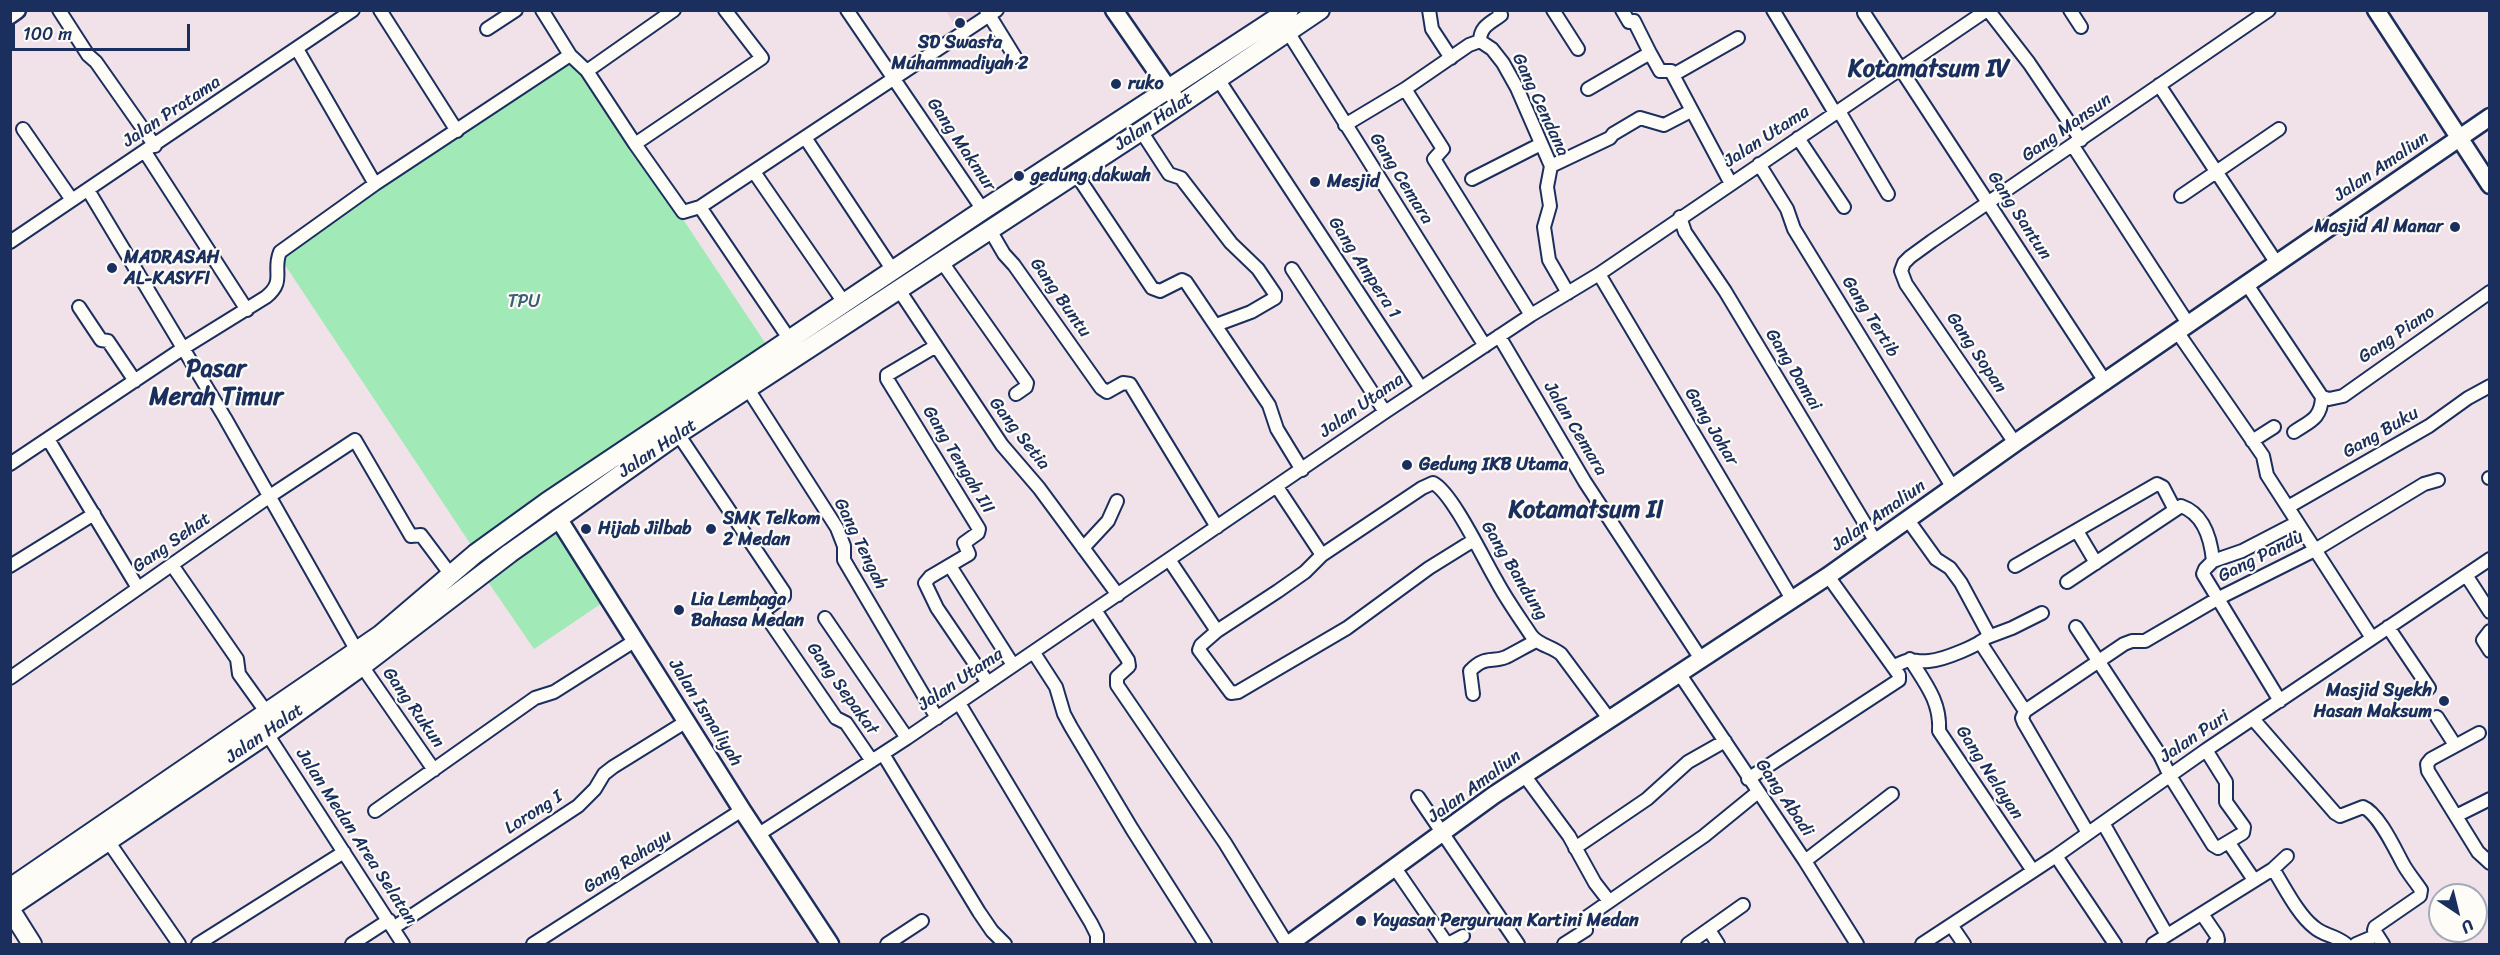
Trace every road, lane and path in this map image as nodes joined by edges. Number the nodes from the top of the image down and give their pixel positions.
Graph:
1 (17, 10) edge
2 (58, 10) edge
3 (352, 10) edge
4 (380, 10) edge
5 (516, 10) edge
6 (542, 10) edge
7 (674, 10) edge
8 (725, 10) edge
9 (847, 10) edge
10 (1114, 10) edge
11 (1289, 10) edge
12 (1320, 10) edge
13 (1429, 10) edge
14 (1499, 10) edge
15 (1553, 10) edge
16 (1622, 10) edge
17 (1773, 10) edge
18 (1988, 10) edge
19 (2070, 10) edge
20 (2269, 10) edge
21 (2376, 10) edge
22 (991, 12) edge
23 (1864, 13) dead end
24 (10, 15) edge
25 (2081, 27) dead end
26 (487, 29) dead end
27 (1288, 32) junction
28 (1738, 38) dead end
29 (1480, 41) junction
30 (297, 49) junction
31 (1578, 49) dead end
32 (1650, 53) junction
33 (570, 55) junction
34 (1016, 57) dead end
35 (1451, 58) junction
36 (1901, 69) junction
37 (587, 71) junction
38 (1673, 75) junction
39 (895, 78) junction
40 (1218, 79) junction
41 (2159, 85) junction
42 (1405, 89) junction
43 (1588, 89) dead end
44 (1175, 97) junction
45 (1691, 111) junction
46 (1837, 112) junction
47 (2490, 117) edge
48 (1345, 125) junction
49 (22, 129) dead end
50 (2279, 129) dead end
51 (457, 131) junction
52 (1141, 131) junction
53 (1798, 138) junction
54 (2460, 138) junction
55 (806, 139) junction
56 (2077, 143) junction
57 (635, 144) junction
58 (1541, 144) junction
59 (150, 149) junction
60 (1759, 164) junction
61 (1551, 166) junction
62 (754, 171) junction
63 (2216, 172) junction
64 (1076, 174) junction
65 (1472, 179) dead end
66 (1730, 182) junction
67 (375, 184) junction
68 (2490, 185) edge
69 (88, 190) junction
70 (1888, 194) dead end
71 (2181, 196) dead end
72 (72, 200) junction
73 (1990, 204) junction
74 (700, 207) junction
75 (1844, 207) dead end
76 (983, 210) junction
77 (1680, 217) junction
78 (990, 230) junction
79 (10, 242) edge
80 (942, 262) junction
81 (2276, 262) junction
82 (1292, 269) dead end
83 (894, 272) junction
84 (1599, 274) junction
85 (2246, 283) junction
86 (1906, 284) joint
87 (899, 290) junction
88 (2490, 292) edge
89 (1568, 293) junction
90 (845, 304) junction
91 (79, 307) dead end
92 (247, 310) junction
93 (1531, 315) junction
94 (1216, 325) junction
95 (2183, 329) junction
96 (1499, 336) junction
97 (790, 340) junction
98 (936, 346) junction
99 (1485, 346) junction
100 (182, 349) junction
101 (135, 381) junction
102 (2106, 382) junction
103 (2490, 386) edge
104 (1421, 388) junction
105 (748, 389) junction
106 (1016, 394) dead end
107 (2322, 398) junction
108 (1385, 412) junction
109 (2274, 427) dead end
110 (2294, 432) dead end
111 (678, 434) junction
112 (48, 439) junction
113 (2252, 441) junction
114 (2015, 443) junction
115 (10, 464) edge
116 (1302, 470) junction
117 (2438, 480) dead end
118 (1277, 487) junction
119 (1953, 488) junction
120 (270, 496) junction
121 (1117, 501) dead end
122 (547, 502) junction
123 (2288, 507) junction
124 (2175, 510) junction
125 (94, 514) junction
126 (558, 518) junction
127 (1908, 520) junction
128 (2296, 523) junction
129 (1217, 527) junction
130 (2077, 531) junction
131 (1474, 540) junction
132 (1876, 542) junction
133 (1083, 548) junction
134 (2314, 550) junction
135 (1322, 555) junction
136 (2490, 559) edge
137 (1170, 561) junction
138 (2213, 561) junction
139 (2096, 563) junction
140 (172, 565) junction
141 (10, 566) edge
142 (951, 566) junction
143 (2015, 566) dead end
144 (451, 575) junction
145 (2466, 575) junction
146 (1828, 576) junction
147 (2067, 582) dead end
148 (138, 588) junction
149 (1118, 595) junction
150 (1792, 599) junction
151 (2217, 599) junction
152 (1095, 610) junction
153 (2490, 612) edge
154 (2042, 613) dead end
155 (825, 618) dead end
156 (2076, 627) dead end
157 (2388, 627) junction
158 (1217, 631) junction
159 (2490, 631) edge
160 (2372, 638) junction
161 (1984, 639) junction
162 (636, 640) junction
163 (1536, 640) junction
164 (2490, 651) edge
165 (1034, 652) junction
166 (359, 659) junction
167 (1701, 659) junction
168 (1910, 659) junction
169 (2100, 662) junction
170 (1013, 665) junction
171 (1896, 671) junction
172 (1679, 673) junction
173 (10, 678) edge
174 (988, 683) junction
175 (2429, 688) dead end
176 (1473, 694) dead end
177 (2280, 701) junction
178 (959, 703) junction
179 (2025, 711) junction
180 (2438, 717) dead end
181 (937, 718) junction
182 (2253, 719) junction
183 (1610, 720) junction
184 (687, 721) junction
185 (264, 722) junction
186 (2479, 733) dead end
187 (907, 738) junction
188 (1725, 741) junction
189 (2455, 745) junction
190 (2206, 750) junction
191 (877, 758) junction
192 (434, 770) junction
193 (1524, 775) junction
194 (2170, 776) junction
195 (1748, 779) junction
196 (1758, 792) junction
197 (1892, 794) dead end
198 (1418, 798) dead end
199 (2490, 799) edge
200 (742, 810) junction
201 (375, 811) dead end
202 (2456, 816) junction
203 (2103, 823) junction
204 (759, 834) junction
205 (2088, 834) junction
206 (1442, 835) junction
207 (108, 841) junction
208 (2229, 843) junction
209 (1575, 848) junction
210 (344, 852) junction
211 (2056, 856) junction
212 (2287, 856) dead end
213 (1805, 861) junction
214 (2490, 863) edge
215 (1395, 868) junction
216 (2273, 869) junction
217 (2032, 872) junction
218 (2254, 880) junction
219 (10, 888) edge
220 (1609, 901) junction
221 (1743, 905) dead end
222 (10, 908) edge
223 (2202, 914) junction
224 (922, 921) dead end
225 (391, 924) junction
226 (1951, 925) junction
227 (1709, 930) junction
228 (2168, 935) junction
229 (1463, 936) dead end
230 (1307, 940) edge
231 (2380, 940) edge
232 (200, 943) edge
233 (32, 945) edge
234 (179, 945) edge
235 (352, 945) edge
236 (403, 945) edge
237 (533, 945) edge
238 (830, 945) edge
239 (887, 945) edge
240 (1005, 945) edge
241 (1097, 945) edge
242 (1205, 945) edge
243 (1288, 945) edge
244 (1448, 945) edge
245 (1518, 945) edge
246 (1564, 945) edge
247 (1688, 945) edge
248 (1719, 945) edge
249 (1857, 945) edge
250 (1922, 945) edge
251 (1964, 945) edge
252 (2115, 945) edge
253 (2153, 945) edge
254 (2214, 945) edge
255 (2346, 945) edge
256 (2356, 945) edge

1 - 24 street
2 - 59 street
3 - 30 street, Jalan Pratama
4 - 51 street
5 - 26 street
6 - 33 street
7 - 37 street
8 - 57 street
9 - 39 street, Gang Makmur
10 - 44 street
11 - 44 main road, Jalan Halat
12 - 27 main road, Jalan Halat
13 - 35 street
14 - 29 street
15 - 31 street
16 - 32 street
17 - 46 street
18 - 36 street, Jalan Utama
18 - 56 street
19 - 25 street
20 - 41 street, Gang Mansun
21 - 54 street
22 - 34 street
22 - 39 street
23 - 36 street, Gang Santun
27 - 40 main road, Jalan Halat
27 - 48 street, Gang Cemara
28 - 38 street
29 - 35 street
29 - 58 street, Gang Cendana
30 - 59 street, Jalan Pratama
30 - 67 street
32 - 38 street
32 - 43 street
33 - 37 street
33 - 51 street
35 - 42 street
36 - 46 street, Jalan Utama
36 - 73 street, Gang Santun
37 - 57 street
38 - 45 street
39 - 55 street
39 - 76 street, Gang Makmur
40 - 44 main road, Jalan Halat
40 - 104 street, Gang Ampera 1
41 - 56 street, Gang Mansun
41 - 63 street
42 - 48 street
42 - 93 street
44 - 52 main road, Jalan Halat
44 - 76 main road, Jalan Halat
45 - 61 street
45 - 66 street
46 - 53 street, Jalan Utama
46 - 70 street
47 - 54 street, Jalan Amaliun
48 - 99 street, Gang Cemara
49 - 72 street
50 - 63 street
51 - 67 street
52 - 64 main road, Jalan Halat
52 - 94 street
53 - 60 street, Jalan Utama
53 - 75 street
54 - 68 street
54 - 81 street, Jalan Amaliun
55 - 62 street
55 - 83 street
56 - 73 street, Gang Mansun
56 - 95 street
57 - 74 street
58 - 61 street, Gang Cendana
58 - 65 street
59 - 69 street, Jalan Pratama
59 - 92 street
60 - 66 street, Jalan Utama
60 - 119 street, Gang Tertib
61 - 89 street, Gang Cendana
62 - 74 street
62 - 90 street
63 - 71 street
63 - 81 street
64 - 78 main road, Jalan Halat
64 - 94 street
66 - 77 street, Jalan Utama
67 - 92 street
69 - 72 street, Jalan Pratama
69 - 100 street, Gang Rukun
72 - 79 street, Jalan Pratama
73 - 86 street, Gang Mansun
73 - 102 street, Gang Santun
74 - 97 street
76 - 83 main road, Jalan Halat
77 - 84 street, Jalan Utama
77 - 132 street, Gang Damai
78 - 80 main road, Jalan Halat
78 - 129 street, Gang Buntu
80 - 87 main road, Jalan Halat
80 - 106 street
81 - 85 street, Jalan Amaliun
82 - 108 street
83 - 90 main road, Jalan Halat
84 - 89 street, Jalan Utama
84 - 150 street, Gang Johar
85 - 95 street, Jalan Amaliun
85 - 107 street
86 - 114 street, Gang Sopan
87 - 98 street, Gang Setia
87 - 105 main road, Jalan Halat
88 - 107 street, Gang Piano
89 - 93 street, Jalan Utama
90 - 97 main road, Jalan Halat
91 - 101 street
92 - 100 street
93 - 96 street, Jalan Utama
94 - 116 street
95 - 102 street, Jalan Amaliun
95 - 113 street
96 - 99 street, Jalan Utama
96 - 167 street, Jalan Cemara
97 - 122 main road, Jalan Halat
98 - 133 street, Gang Setia
98 - 142 street, Gang Tengah III
99 - 104 street, Jalan Utama
100 - 101 street
100 - 120 street, Gang Rukun
101 - 112 street
102 - 114 street, Jalan Amaliun
103 - 123 street, Gang Buku
104 - 108 street, Jalan Utama
105 - 111 main road, Jalan Halat
105 - 181 street, Gang Tengah
107 - 110 street
108 - 116 street, Jalan Utama
109 - 113 street
111 - 126 main road, Jalan Halat
111 - 191 street, Gang Sepakat
112 - 115 street
112 - 125 street
113 - 123 street
114 - 119 street, Jalan Amaliun
116 - 118 street, Jalan Utama
117 - 134 street, Gang Pandu
118 - 129 street, Jalan Utama
118 - 135 street
119 - 127 street, Jalan Amaliun
120 - 140 street, Gang Sehat
120 - 144 street, Gang Sehat
120 - 166 street, Gang Rukun
121 - 133 street
122 - 126 street, Jalan Ismaliyah
122 - 144 main road, Jalan Halat
123 - 128 street
124 - 130 street
124 - 138 street
124 - 139 street
125 - 141 street
125 - 148 street
126 - 162 street, Jalan Ismaliyah
126 - 166 main road, Jalan Halat
127 - 132 street, Jalan Amaliun
127 - 161 street
128 - 134 street
128 - 138 street
129 - 137 street, Jalan Utama
130 - 139 street
130 - 143 street
131 - 135 street, Gang Bandung
131 - 158 street
131 - 163 street, Gang Bandung
132 - 146 street, Jalan Amaliun
133 - 149 street, Gang Setia
134 - 151 street, Gang Pandu
134 - 160 street
135 - 158 street
136 - 145 street, Jalan Puri
137 - 149 street, Jalan Utama
137 - 158 street
138 - 151 street
139 - 147 street
140 - 148 street, Gang Sehat
140 - 185 street, Jalan Medan Area Selatan
142 - 170 street
142 - 174 street, Gang Tengah III
144 - 166 main road, Jalan Halat
145 - 153 street
145 - 157 street, Jalan Puri
146 - 150 street, Jalan Amaliun
146 - 171 street
148 - 173 street, Gang Sehat
149 - 152 street, Jalan Utama
150 - 167 street, Jalan Amaliun
151 - 169 street, Gang Pandu
151 - 177 street
152 - 165 street, Jalan Utama
152 - 243 street
154 - 161 street
155 - 187 street
156 - 169 street
157 - 160 street, Jalan Puri
157 - 175 street
159 - 164 street
160 - 177 street, Jalan Puri
161 - 168 street
161 - 179 street
162 - 184 street, Jalan Ismaliyah
162 - 192 street
163 - 176 street
163 - 183 street, Gang Bandung
165 - 170 street, Jalan Utama
165 - 242 street
166 - 185 main road, Jalan Halat
166 - 192 street, Gang Rukun
167 - 172 street, Jalan Amaliun
168 - 171 street
168 - 217 street, Gang Nelayan
169 - 179 street, Gang Pandu
169 - 194 street
170 - 174 street, Jalan Utama
171 - 195 street
172 - 183 street, Jalan Amaliun
172 - 188 street, Gang Abadi
174 - 178 street, Jalan Utama
177 - 182 street, Jalan Puri
178 - 181 street, Jalan Utama
178 - 241 street
179 - 205 street
180 - 189 street
181 - 187 street, Jalan Utama
182 - 190 street, Jalan Puri
182 - 231 street
183 - 193 street, Jalan Amaliun
184 - 200 street, Jalan Ismaliyah
184 - 225 street, Lorong I
185 - 207 main road, Jalan Halat
185 - 210 street, Jalan Medan Area Selatan
185 - 219 main road, Jalan Halat
186 - 189 street
187 - 191 street, Jalan Utama
188 - 195 street, Gang Abadi
188 - 209 street
189 - 202 street
190 - 194 street, Jalan Puri
190 - 208 street
191 - 204 street, Jalan Utama
191 - 240 street
192 - 201 street
193 - 206 street, Jalan Amaliun
193 - 209 street
194 - 203 street, Jalan Puri
194 - 208 street
195 - 196 street, Gang Abadi
196 - 213 street, Gang Abadi
196 - 220 street
197 - 213 street
198 - 206 street
199 - 202 street
200 - 204 street, Jalan Ismaliyah
200 - 237 street, Gang Rahayu
202 - 214 street
203 - 205 street, Jalan Puri
203 - 228 street
204 - 238 street, Jalan Ismaliyah
205 - 211 street, Jalan Puri
206 - 215 street, Jalan Amaliun
206 - 245 street
207 - 222 main road, Jalan Halat
207 - 234 street
208 - 218 street
209 - 220 street
210 - 225 street, Jalan Medan Area Selatan
210 - 232 street
211 - 217 street, Jalan Puri
211 - 252 street
212 - 216 street
213 - 249 street, Gang Abadi
215 - 230 street, Jalan Amaliun
215 - 244 street
216 - 218 street
216 - 255 street
217 - 226 street, Jalan Puri
218 - 223 street
220 - 246 street
221 - 227 street
222 - 233 main road
223 - 228 street
223 - 254 street
224 - 239 street
225 - 235 street, Lorong I
225 - 236 street, Jalan Medan Area Selatan
226 - 250 street, Jalan Puri
226 - 251 street
227 - 247 street
227 - 248 street
228 - 253 street
229 - 244 street
230 - 243 street, Jalan Amaliun
231 - 256 street

